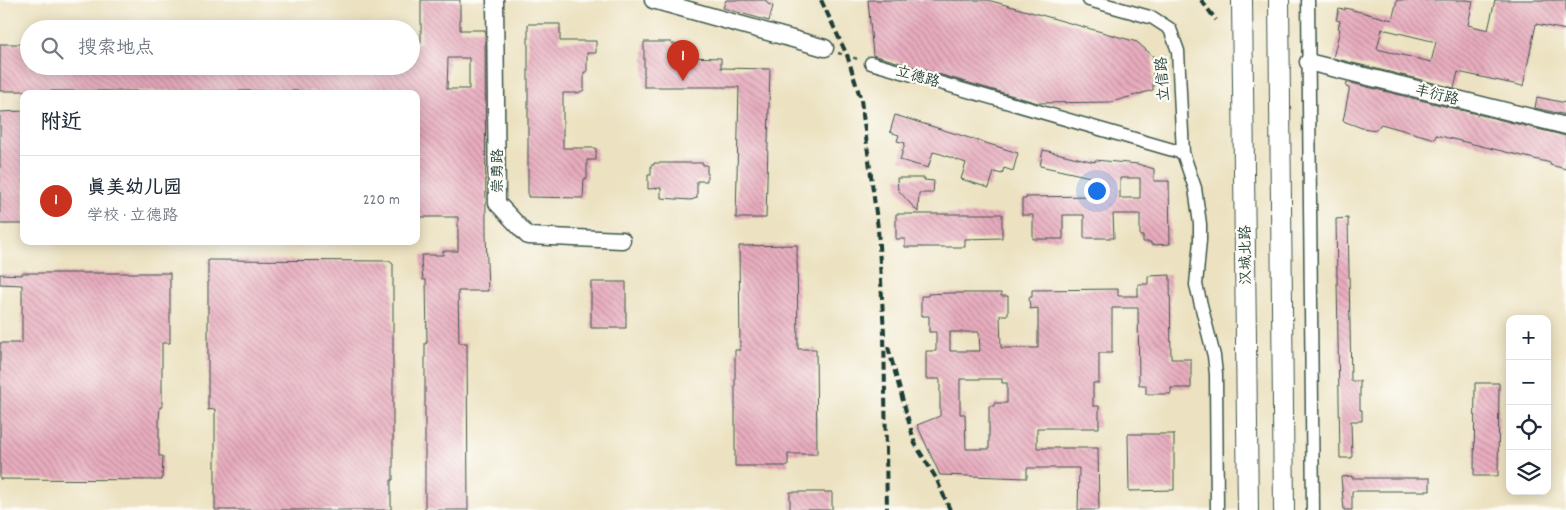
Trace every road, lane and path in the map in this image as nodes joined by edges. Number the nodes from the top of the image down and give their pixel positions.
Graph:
1 (495, 0) edge
2 (653, 0) edge
3 (1089, 0) edge
4 (1242, 0) edge
5 (1279, 0) edge
6 (1308, 0) edge
7 (825, 48) joint
8 (871, 62) joint
9 (1308, 62) junction
10 (1566, 126) edge
11 (1183, 153) junction
12 (622, 240) dead end
13 (1217, 510) edge
14 (1248, 510) edge
15 (1284, 510) edge
16 (1313, 510) edge

1 - 12 street, 崇勇路
2 - 7 street
3 - 11 street, 立信路
4 - 14 main road, 汉城北路
5 - 15 main road
6 - 9 street
7 - 8 path
8 - 11 street, 立德路
9 - 10 street, 丰衍路
9 - 16 street
11 - 13 street, 立信路

